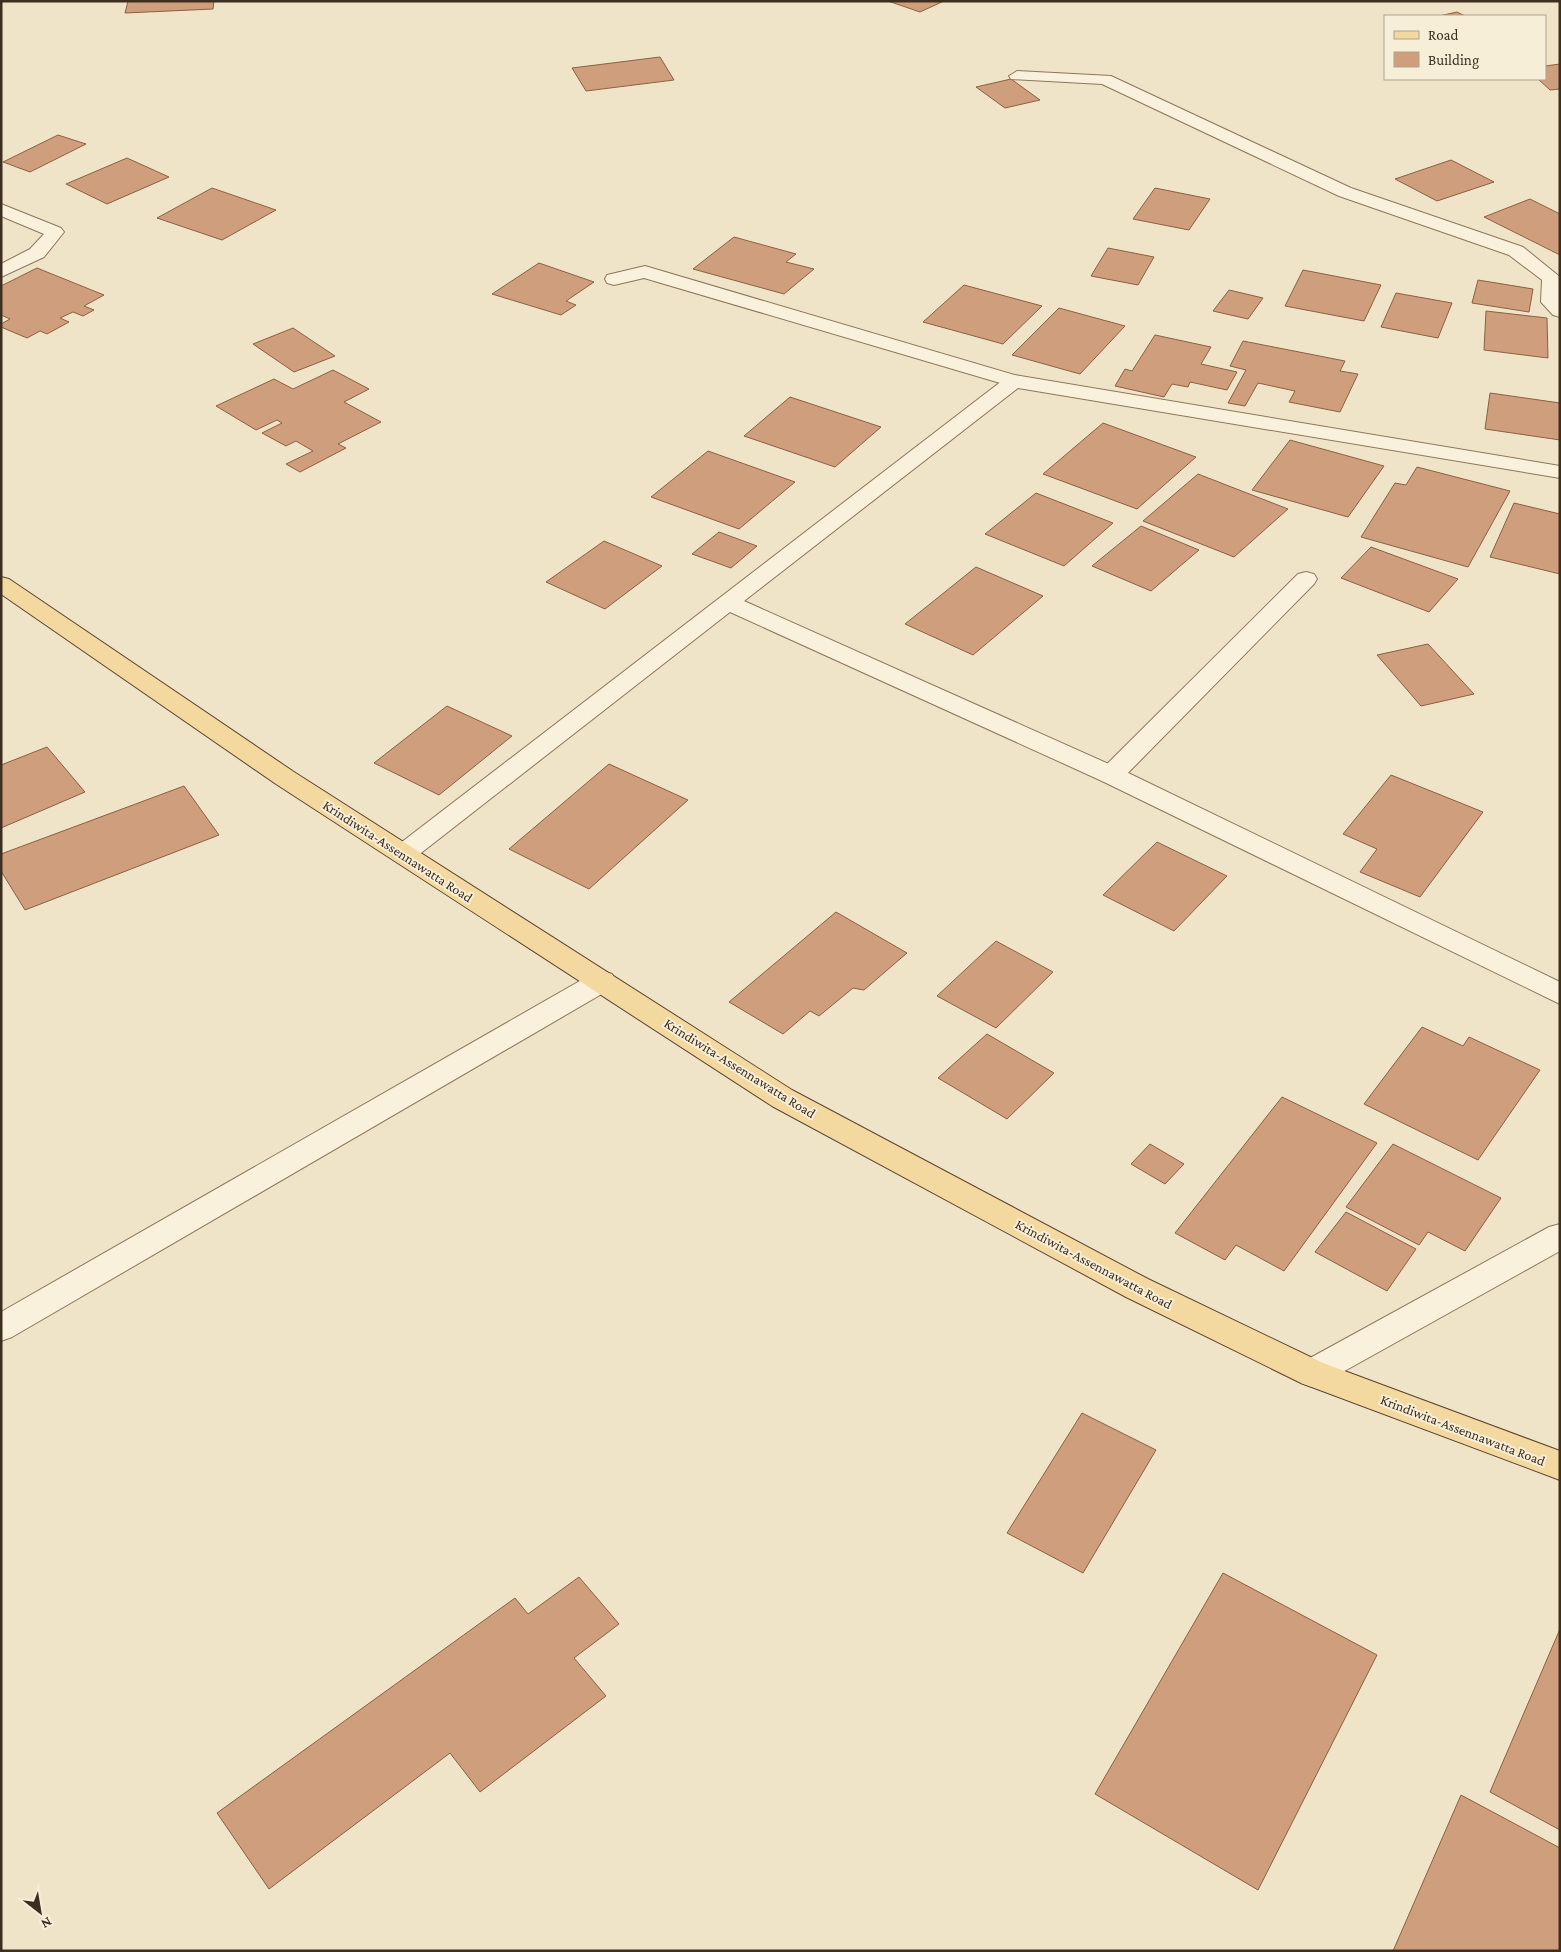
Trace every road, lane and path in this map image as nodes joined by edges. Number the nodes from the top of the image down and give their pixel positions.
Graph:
1 (1017, 76) dead end
2 (1, 209) edge
3 (1, 271) edge
4 (1556, 276) edge
5 (614, 279) dead end
6 (1560, 311) edge
7 (1014, 381) junction
8 (1560, 472) edge
9 (1306, 579) dead end
10 (1, 584) edge
11 (727, 602) junction
12 (1111, 775) junction
13 (403, 854) junction
14 (602, 982) junction
15 (1560, 994) edge
16 (1560, 1236) edge
17 (1, 1328) edge
18 (1312, 1373) junction
19 (1560, 1466) edge

1 - 4 street
2 - 3 street
4 - 6 street
5 - 7 street
7 - 8 street
7 - 11 street
9 - 12 street
10 - 13 main road, Krindiwita-Assennawatta Road
11 - 12 street
11 - 13 street
12 - 15 street
13 - 14 main road, Krindiwita-Assennawatta Road
14 - 17 street
14 - 18 main road, Krindiwita-Assennawatta Road
16 - 18 street
18 - 19 main road, Krindiwita-Assennawatta Road

